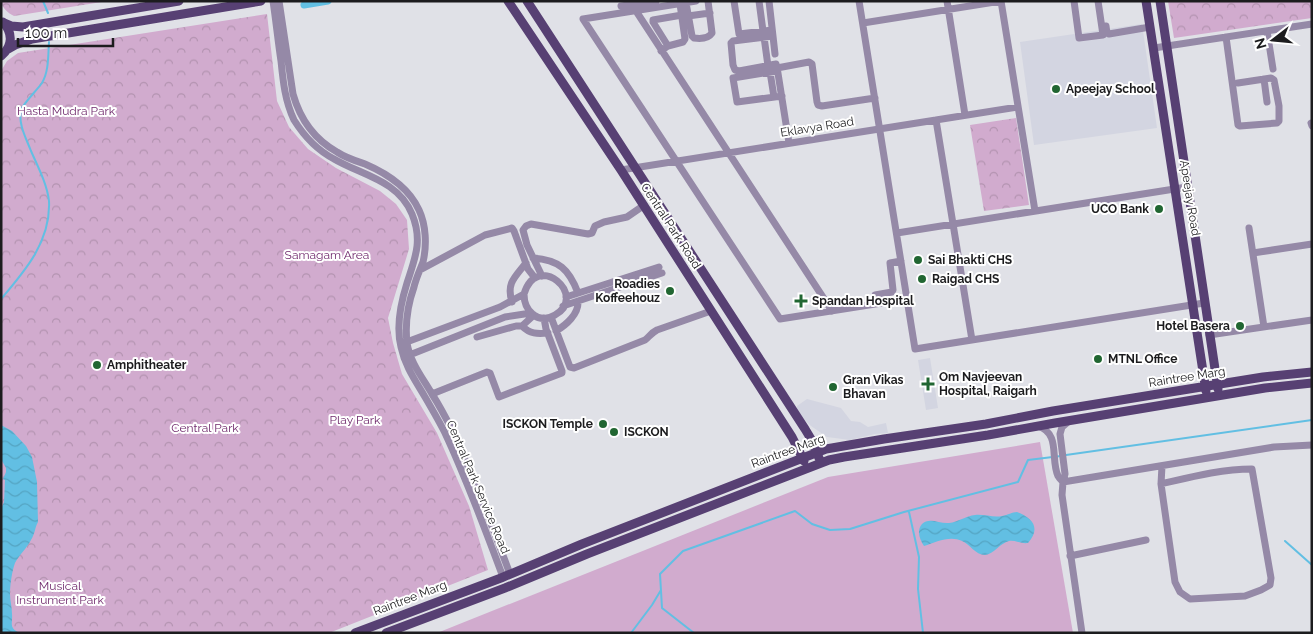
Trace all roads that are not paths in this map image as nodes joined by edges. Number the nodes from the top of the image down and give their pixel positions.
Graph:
1 (179, 1) edge
2 (260, 1) edge
3 (273, 1) edge
4 (279, 1) edge
5 (508, 1) edge
6 (696, 1) edge
7 (708, 1) edge
8 (734, 1) edge
9 (759, 1) edge
10 (769, 1) edge
11 (859, 1) edge
12 (947, 1) edge
13 (1001, 1) edge
14 (1075, 1) edge
15 (1098, 1) edge
16 (1102, 1) edge
17 (1146, 1) edge
18 (1160, 1) edge
19 (687, 2) edge
20 (663, 3) edge
21 (981, 3) edge
22 (529, 4) edge
23 (621, 7) edge
24 (948, 10) junction
25 (636, 11) junction
26 (710, 13) junction
27 (685, 16) junction
28 (3, 22) edge
29 (863, 23) junction
30 (1312, 24) edge
31 (1150, 27) junction
32 (1267, 31) junction
33 (772, 33) junction
34 (764, 34) junction
35 (1226, 37) junction
36 (668, 46) junction
37 (1166, 46) junction
38 (1154, 48) junction
39 (661, 51) junction
40 (4, 52) edge
41 (774, 65) junction
42 (1273, 69) dead end
43 (1264, 79) junction
44 (1238, 82) dead end
45 (778, 96) junction
46 (875, 98) junction
47 (1267, 102) dead end
48 (1018, 107) junction
49 (965, 115) junction
50 (936, 120) junction
51 (880, 129) junction
52 (789, 143) junction
53 (728, 153) junction
54 (676, 161) junction
55 (634, 168) junction
56 (620, 170) junction
57 (1187, 187) junction
58 (1176, 188) junction
59 (643, 206) junction
60 (1035, 211) junction
61 (953, 224) junction
62 (1249, 228) dead end
63 (896, 233) junction
64 (1312, 244) edge
65 (1253, 253) junction
66 (533, 258) junction
67 (901, 261) junction
68 (526, 263) junction
69 (420, 270) junction
70 (539, 277) junction
71 (578, 293) junction
72 (524, 294) junction
73 (566, 297) junction
74 (907, 299) junction
75 (578, 301) junction
76 (512, 302) junction
77 (1204, 303) junction
78 (875, 304) junction
79 (1193, 304) junction
80 (563, 306) junction
81 (711, 311) junction
82 (832, 311) junction
83 (533, 314) junction
84 (548, 318) junction
85 (1312, 320) edge
86 (522, 326) junction
87 (1264, 327) junction
88 (556, 331) junction
89 (548, 333) junction
90 (1209, 335) junction
91 (476, 337) dead end
92 (972, 340) junction
93 (404, 343) junction
94 (407, 356) junction
95 (1312, 372) edge
96 (1312, 383) edge
97 (1217, 385) junction
98 (1206, 387) junction
99 (432, 394) junction
100 (1219, 396) junction
101 (1208, 398) junction
102 (1069, 420) junction
103 (1038, 426) junction
104 (1312, 445) edge
105 (1057, 448) junction
106 (817, 452) junction
107 (802, 457) junction
108 (821, 463) junction
109 (1162, 466) junction
110 (807, 468) junction
111 (1062, 482) junction
112 (1161, 484) junction
113 (1146, 540) dead end
114 (1070, 556) junction
115 (507, 575) junction
116 (355, 633) edge
117 (386, 633) edge
118 (1082, 633) edge

1 - 28 main road
2 - 40 main road
3 - 93 street, Central Park Service Road
4 - 69 street, Central Park Service Road
5 - 56 main road, Central Park Road
6 - 19 street
7 - 26 street
8 - 34 street
9 - 34 street
10 - 33 street
11 - 29 street
12 - 24 street
13 - 21 street
13 - 48 street
14 - 15 street
16 - 31 street
17 - 31 main road, Apeejay Road
18 - 37 main road, Apeejay Road
19 - 20 street
19 - 27 street
20 - 23 street
20 - 25 street
21 - 24 street
22 - 55 main road, Central Park Road
23 - 25 street
23 - 54 street
24 - 29 street
24 - 49 street
25 - 39 street
26 - 27 street
26 - 27 street
27 - 36 street
27 - 36 street
28 - 40 main road
29 - 46 street
30 - 32 street
31 - 38 main road, Apeejay Road
32 - 35 street
32 - 42 street
33 - 34 street
33 - 41 street
34 - 41 street
34 - 41 street
35 - 37 street
35 - 43 street
36 - 39 street
37 - 38 street
37 - 57 main road, Apeejay Road
38 - 58 main road, Apeejay Road
39 - 53 street
41 - 45 street
41 - 45 street
41 - 46 street
43 - 44 street
43 - 47 street
45 - 52 street
46 - 51 street
48 - 49 street, Eklavya Road
48 - 60 street
49 - 50 street, Eklavya Road
50 - 51 street, Eklavya Road
50 - 61 street
51 - 52 street, Eklavya Road
51 - 63 street
52 - 53 street, Eklavya Road
53 - 54 street, Eklavya Road
53 - 82 street
54 - 55 street, Eklavya Road
54 - 82 street
55 - 56 street, Eklavya Road
55 - 106 main road, Central Park Road
56 - 59 main road, Central Park Road
57 - 58 street
57 - 77 main road, Apeejay Road
58 - 60 street
58 - 79 main road, Apeejay Road
59 - 66 street
59 - 81 main road, Central Park Road
60 - 61 street
61 - 63 street
61 - 92 street
62 - 65 street
63 - 67 street
64 - 65 street
65 - 87 street
66 - 70 street
66 - 71 street
67 - 74 street
67 - 78 street
68 - 69 street
68 - 70 street
68 - 76 street
69 - 93 street, Central Park Service Road
70 - 72 street
70 - 73 street
71 - 73 street
71 - 75 street
72 - 76 street
72 - 83 street
73 - 80 street
74 - 78 street
74 - 92 street
75 - 80 street
75 - 88 street
76 - 93 street
77 - 79 street
77 - 90 main road, Apeejay Road
78 - 82 street
79 - 92 street
79 - 98 main road, Apeejay Road
80 - 84 street
81 - 88 street
81 - 107 main road, Central Park Road
83 - 84 street
83 - 86 street
83 - 94 street
84 - 88 street
84 - 89 street
85 - 87 street
86 - 89 street
86 - 91 street
87 - 90 street
89 - 99 street
90 - 97 main road, Apeejay Road
93 - 94 street, Central Park Service Road
94 - 99 street, Central Park Service Road
94 - 115 street, Central Park Service Road
95 - 97 main road, Raintree Marg
96 - 100 main road, Raintree Marg
97 - 98 main road, Raintree Marg
97 - 100 main road, Apeejay Road
98 - 101 main road, Apeejay Road
98 - 106 main road, Raintree Marg
99 - 115 street, Central Park Service Road
100 - 101 main road, Raintree Marg
101 - 102 main road, Raintree Marg
102 - 103 main road, Raintree Marg
102 - 105 street
103 - 105 street
103 - 108 main road, Raintree Marg
104 - 109 street
105 - 111 street
106 - 107 main road, Raintree Marg
106 - 108 main road, Central Park Road
107 - 110 main road, Central Park Road
107 - 115 main road, Raintree Marg
108 - 110 main road, Raintree Marg
109 - 111 street
109 - 112 street
110 - 117 main road, Raintree Marg
111 - 114 street
112 - 112 street
113 - 114 street
114 - 118 street
115 - 116 main road, Raintree Marg

